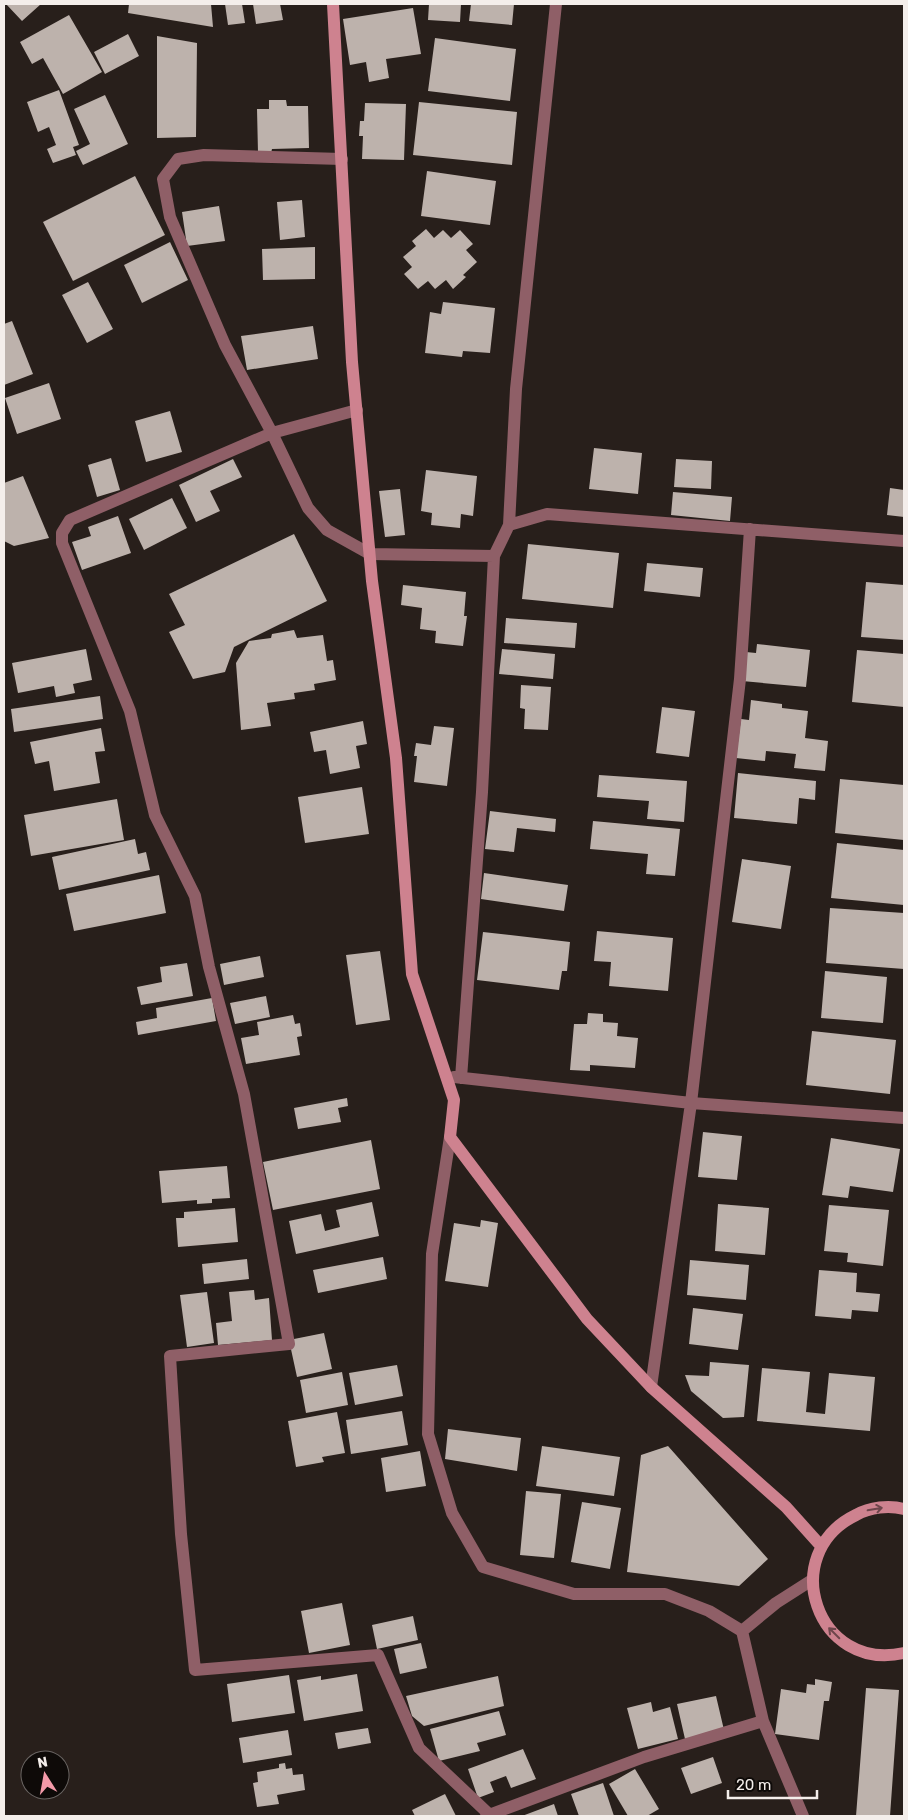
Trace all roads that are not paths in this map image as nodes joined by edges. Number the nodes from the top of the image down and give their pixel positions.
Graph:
1 (333, 4) edge
2 (556, 4) edge
3 (342, 159) junction
4 (357, 410) junction
5 (272, 433) junction
6 (509, 525) junction
7 (750, 529) junction
8 (904, 541) edge
9 (370, 554) junction
10 (494, 556) junction
11 (446, 1076) junction
12 (461, 1078) junction
13 (691, 1103) junction
14 (904, 1118) edge
15 (450, 1137) junction
16 (651, 1387) junction
17 (904, 1510) edge
18 (821, 1546) junction
19 (812, 1580) junction
20 (742, 1631) junction
21 (904, 1653) edge
22 (762, 1721) junction
23 (489, 1816) edge
24 (803, 1816) edge

1 - 3 street
2 - 6 street
3 - 4 street
3 - 5 street
4 - 5 street
4 - 9 street
5 - 9 street
5 - 23 street
6 - 7 street
6 - 10 street
7 - 8 street
7 - 13 street
9 - 10 street
9 - 11 street
10 - 12 street
11 - 12 street
11 - 15 street
12 - 13 street
13 - 14 street
13 - 16 street
15 - 16 street
15 - 20 street
16 - 18 street
18 -> 17 street
18 - 19 street
19 - 20 street
21 -> 19 street
20 - 22 street
22 - 23 street
22 - 24 street

